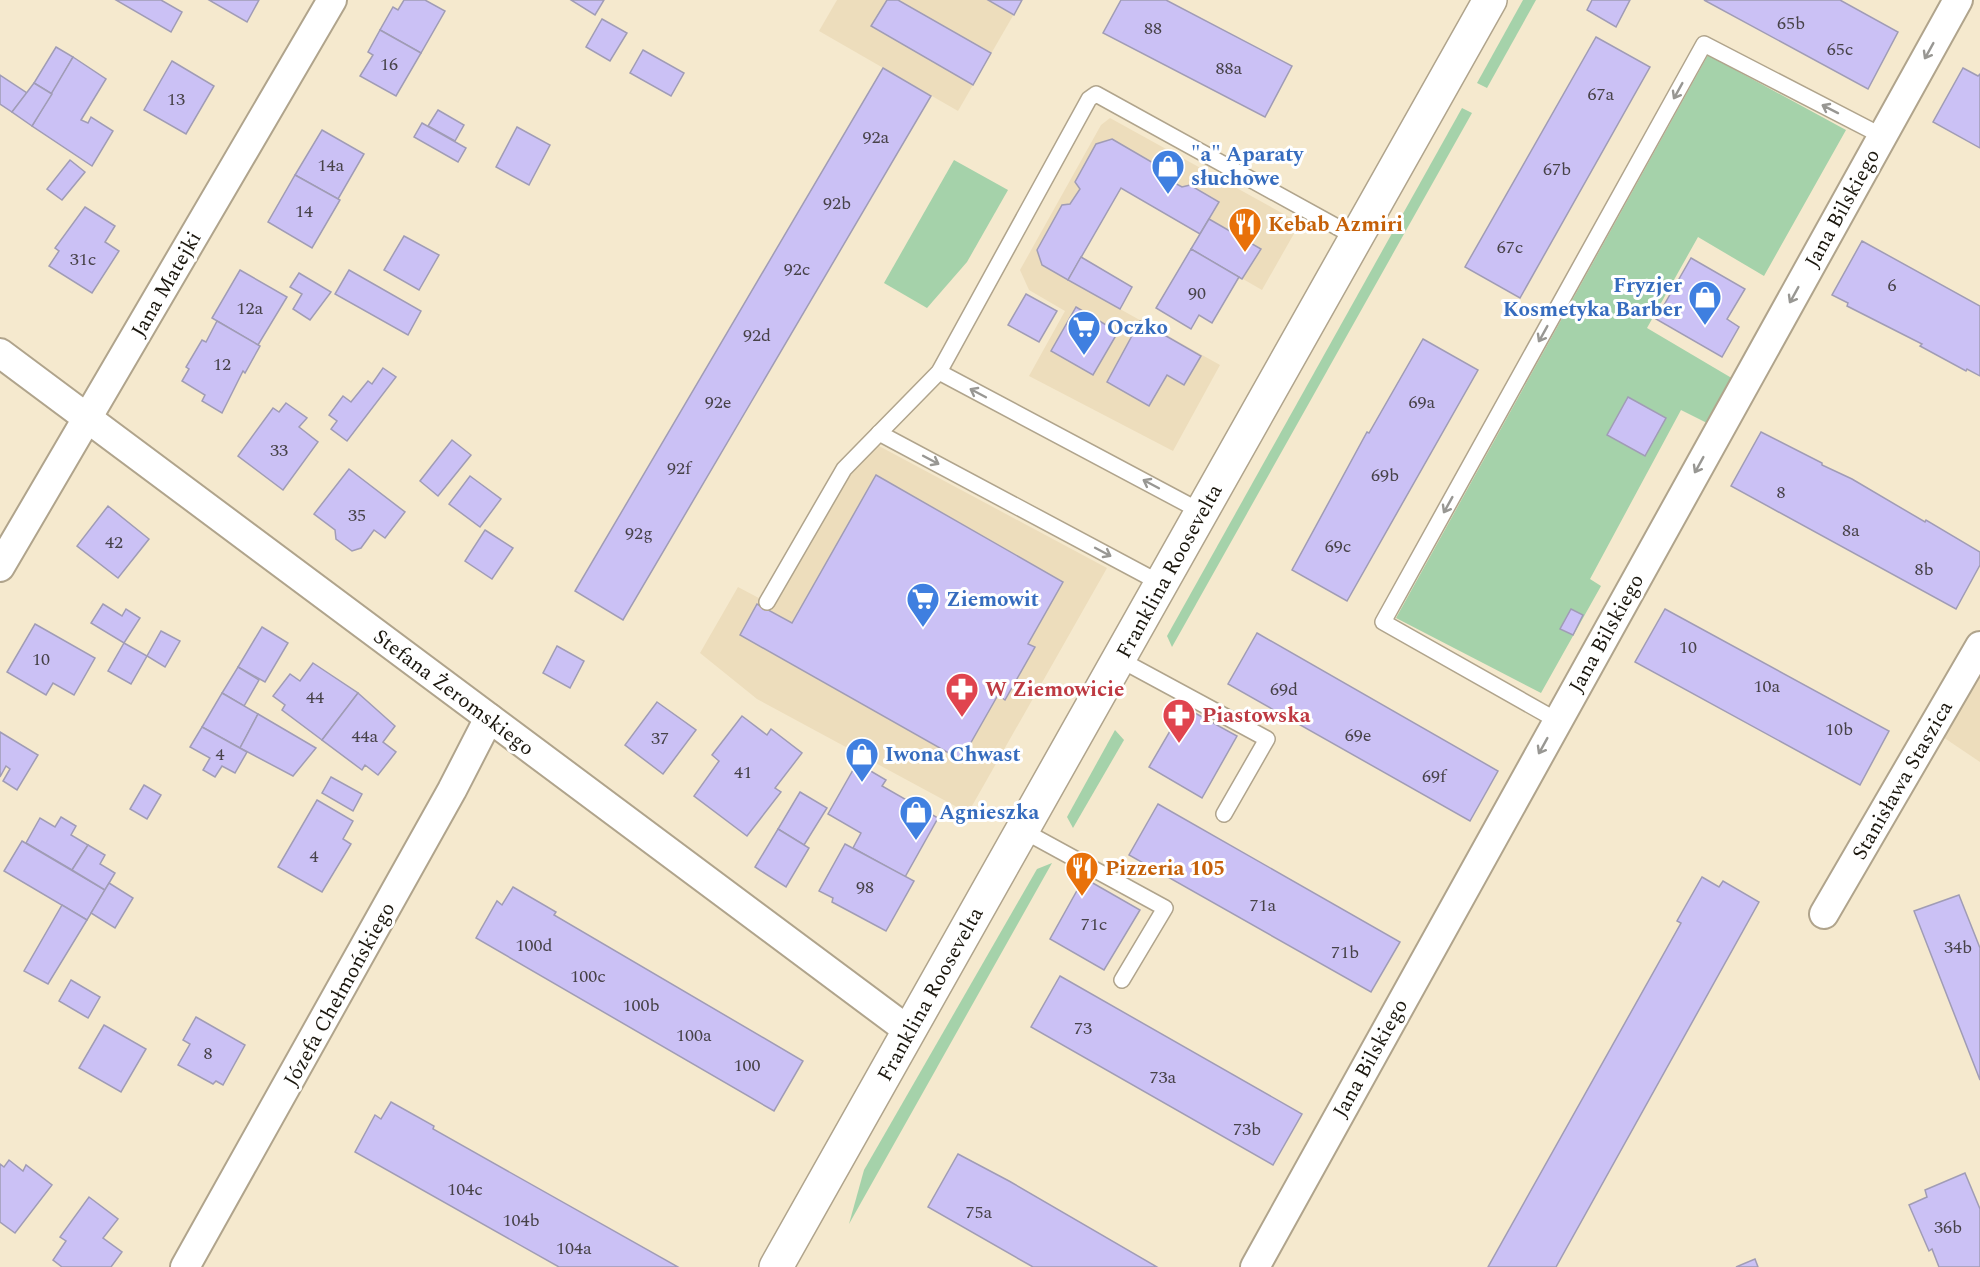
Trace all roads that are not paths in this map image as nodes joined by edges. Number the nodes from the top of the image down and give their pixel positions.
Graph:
1 (332, 0) edge
2 (1490, 0) edge
3 (1958, 0) edge
4 (1882, 136) junction
5 (1357, 238) junction
6 (0, 353) edge
7 (939, 372) junction
8 (87, 418) junction
9 (879, 433) junction
10 (1202, 512) junction
11 (0, 567) edge
12 (1162, 584) junction
13 (767, 602) dead end
14 (1980, 646) edge
15 (1119, 659) junction
16 (489, 718) junction
17 (1558, 721) junction
18 (1224, 814) dead end
19 (1022, 830) junction
20 (1824, 914) dead end
21 (1122, 980) dead end
22 (909, 1031) junction
23 (185, 1267) edge
24 (776, 1267) edge
25 (1255, 1267) edge

1 - 8 street, Jana Matejki
2 - 5 street, Franklina Roosevelta
3 -> 4 street, Jana Bilskiego
4 -> 17 street, Jana Bilskiego
4 -> 17 lane
5 - 7 lane
5 - 10 street, Franklina Roosevelta
6 - 8 street, Stefana Żeromskiego
7 - 9 lane
10 -> 7 lane
8 - 11 street, Jana Matejki
8 - 16 street, Stefana Żeromskiego
9 -> 12 lane
9 - 13 lane
10 - 12 street, Franklina Roosevelta
12 - 15 street, Franklina Roosevelta
14 - 20 street, Stanisława Staszica
15 - 18 lane
15 - 19 street, Franklina Roosevelta
16 - 22 street, Stefana Żeromskiego
16 - 23 street, Józefa Chełmońskiego
17 -> 25 street, Jana Bilskiego
19 - 21 lane
19 - 22 street, Franklina Roosevelta
22 - 24 street, Franklina Roosevelta

